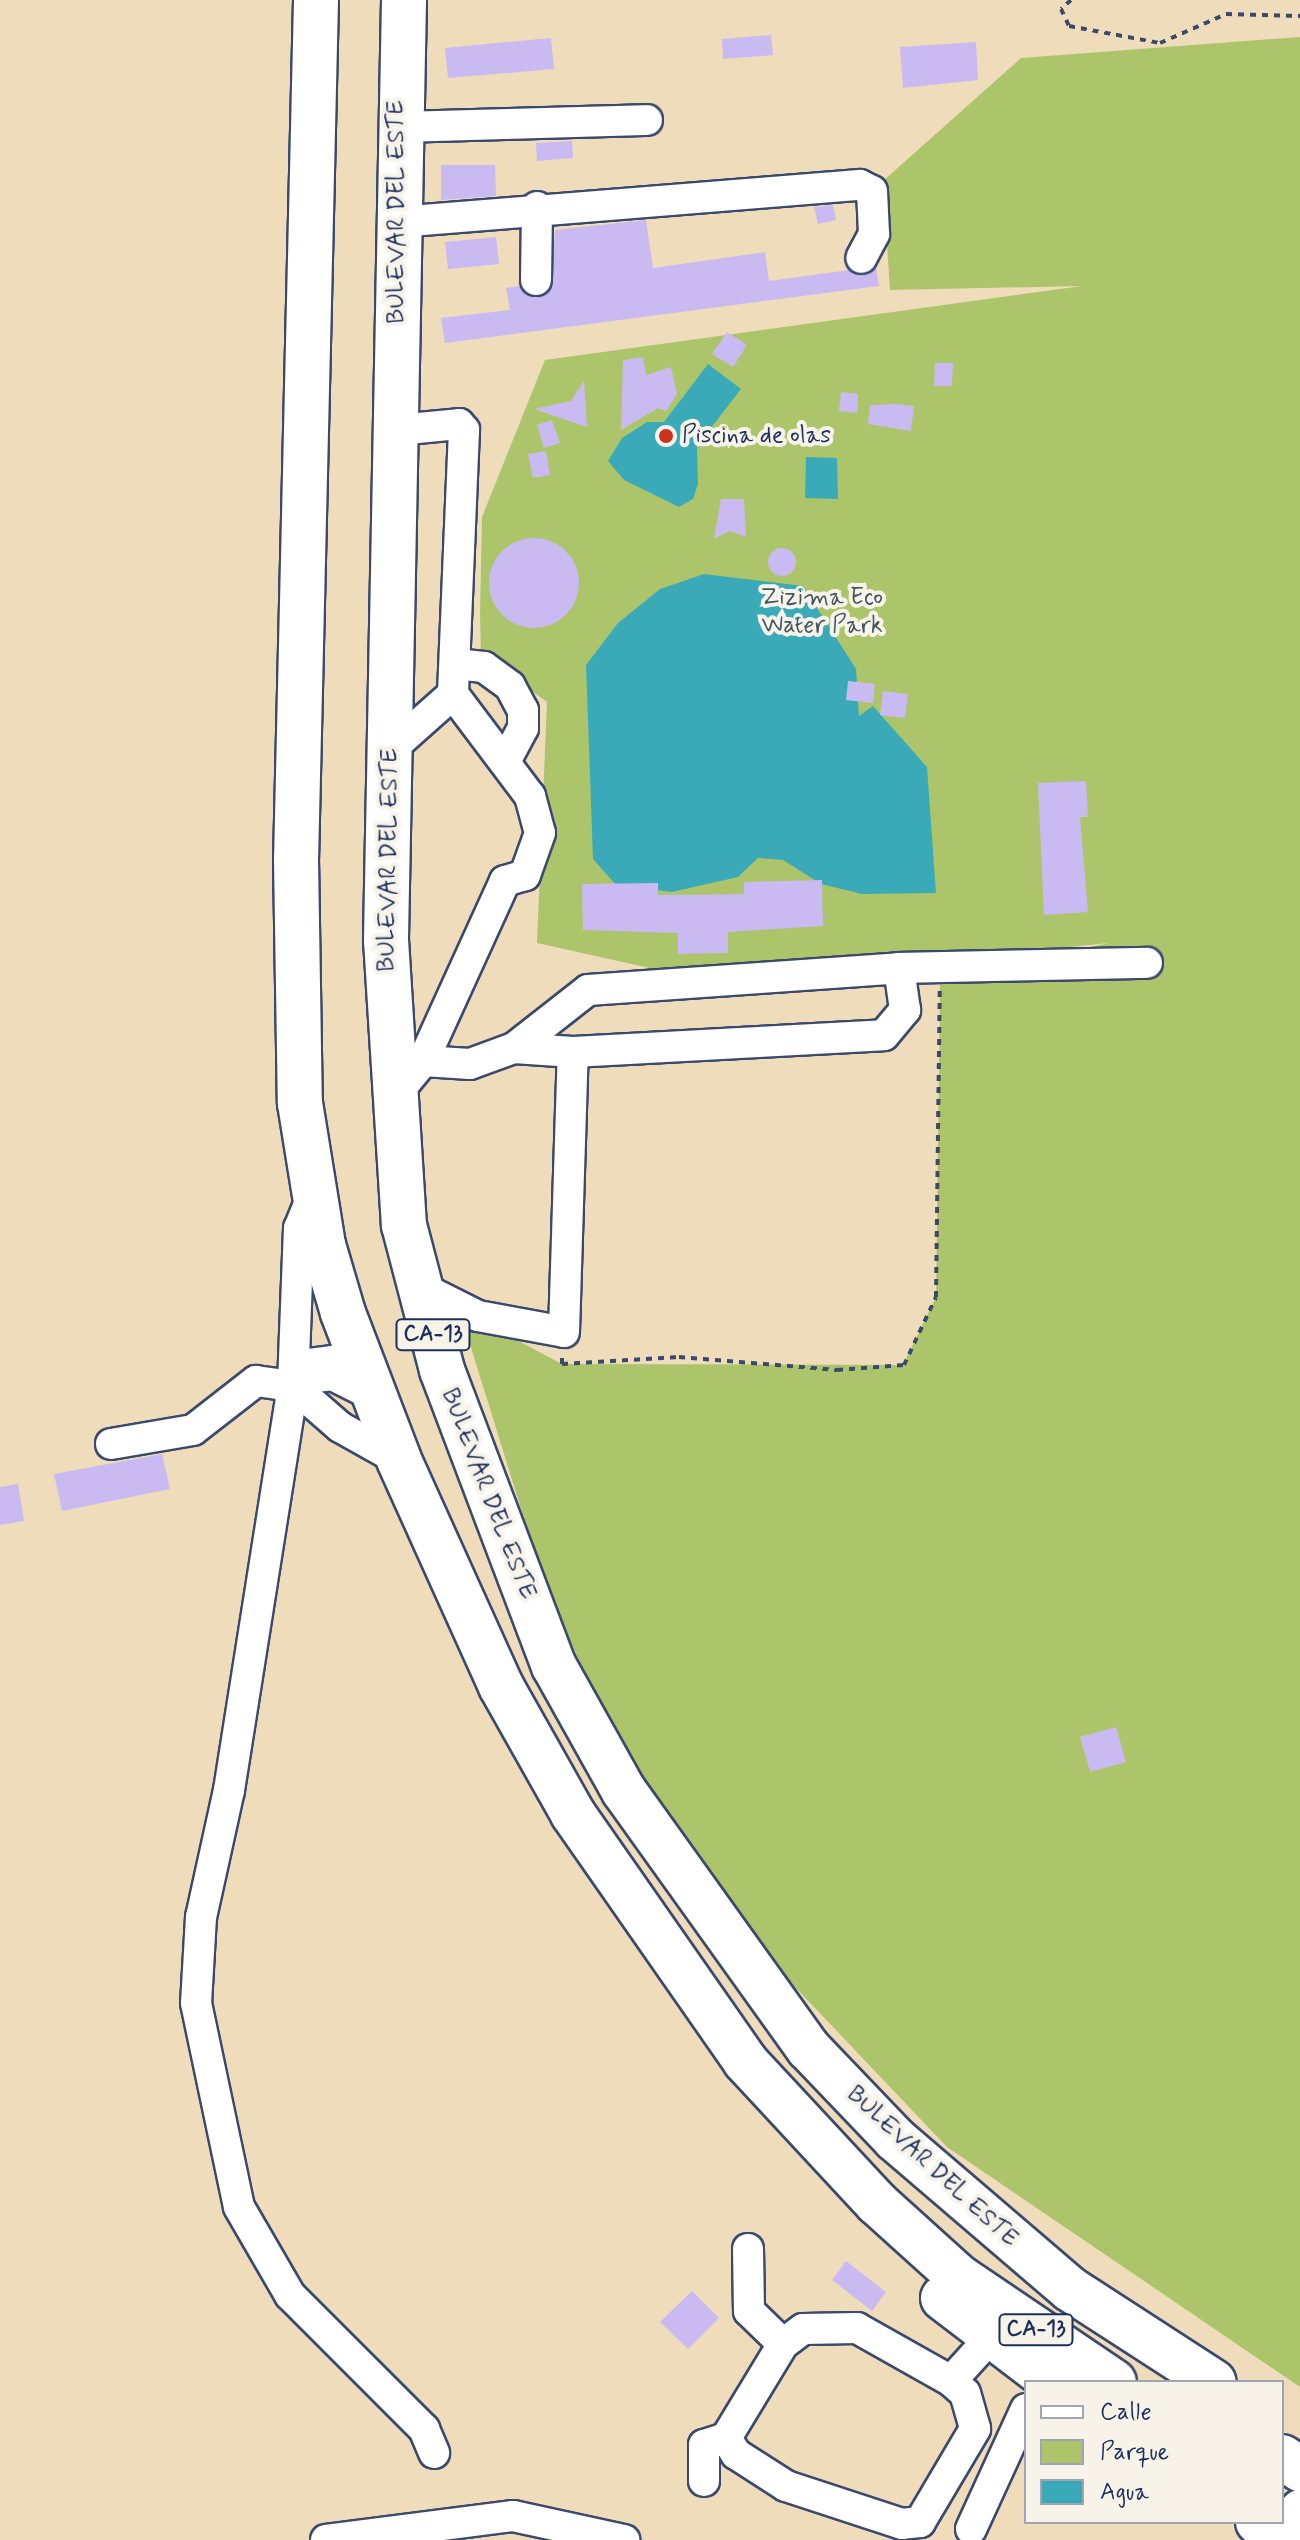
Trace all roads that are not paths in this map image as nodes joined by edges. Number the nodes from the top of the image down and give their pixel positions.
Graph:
1 (290, 0) edge
2 (316, 0) edge
3 (395, 0) edge
4 (404, 0) edge
5 (397, 83) junction
6 (647, 120) dead end
7 (398, 127) junction
8 (537, 207) junction
9 (398, 222) junction
10 (861, 258) dead end
11 (536, 280) dead end
12 (397, 430) junction
13 (455, 664) junction
14 (453, 694) junction
15 (391, 749) junction
16 (505, 762) junction
17 (296, 859) junction
18 (1147, 963) dead end
19 (899, 968) junction
20 (514, 1048) junction
21 (573, 1052) junction
22 (423, 1061) junction
23 (391, 1100) junction
24 (314, 1192) junction
25 (420, 1287) junction
26 (293, 1386) junction
27 (370, 1386) junction
28 (111, 1444) dead end
29 (399, 1460) junction
30 (809, 2049) junction
31 (745, 2061) junction
32 (748, 2249) dead end
33 (991, 2337) junction
34 (783, 2344) junction
35 (1034, 2380) edge
36 (1111, 2380) edge
37 (1156, 2380) edge
38 (1211, 2380) edge
39 (951, 2381) junction
40 (1024, 2421) edge
41 (726, 2438) junction
42 (434, 2453) dead end
43 (704, 2481) dead end
44 (971, 2529) dead end
45 (326, 2540) edge
46 (624, 2540) edge

1 - 17 highway
2 - 17 highway, CA-13
3 - 5 highway
4 - 5 highway, BULEVAR DEL ESTE / CA-13
5 - 7 highway, BULEVAR DEL ESTE / CA-13
6 - 7 street
7 - 9 highway, BULEVAR DEL ESTE / CA-13
8 - 9 street
8 - 10 street
8 - 11 street
9 - 12 highway, BULEVAR DEL ESTE / CA-13
12 - 13 street
12 - 15 highway, BULEVAR DEL ESTE / CA-13
13 - 14 street
13 - 16 street
14 - 15 street
14 - 16 street
15 - 23 highway, BULEVAR DEL ESTE / CA-13
16 - 22 street
17 - 24 highway, CA-13
18 - 19 street
19 - 20 street
19 - 21 street
20 - 21 street
20 - 22 street
21 - 25 street
22 - 23 street
23 - 25 highway, BULEVAR DEL ESTE / CA-13
24 - 26 street
24 - 27 highway, CA-13
25 - 30 highway, BULEVAR DEL ESTE / CA-13
26 - 27 highway
26 - 28 street
26 - 29 street
26 - 42 street
27 - 29 highway, CA-13
29 - 31 highway, CA-13
30 - 37 highway
30 - 38 highway, BULEVAR DEL ESTE / CA-13
31 - 33 highway
31 - 36 highway, CA-13
32 - 34 street
33 - 35 highway
33 - 39 street
34 - 39 street
34 - 41 street
39 - 41 street
40 - 44 street
41 - 43 street
45 - 46 street

